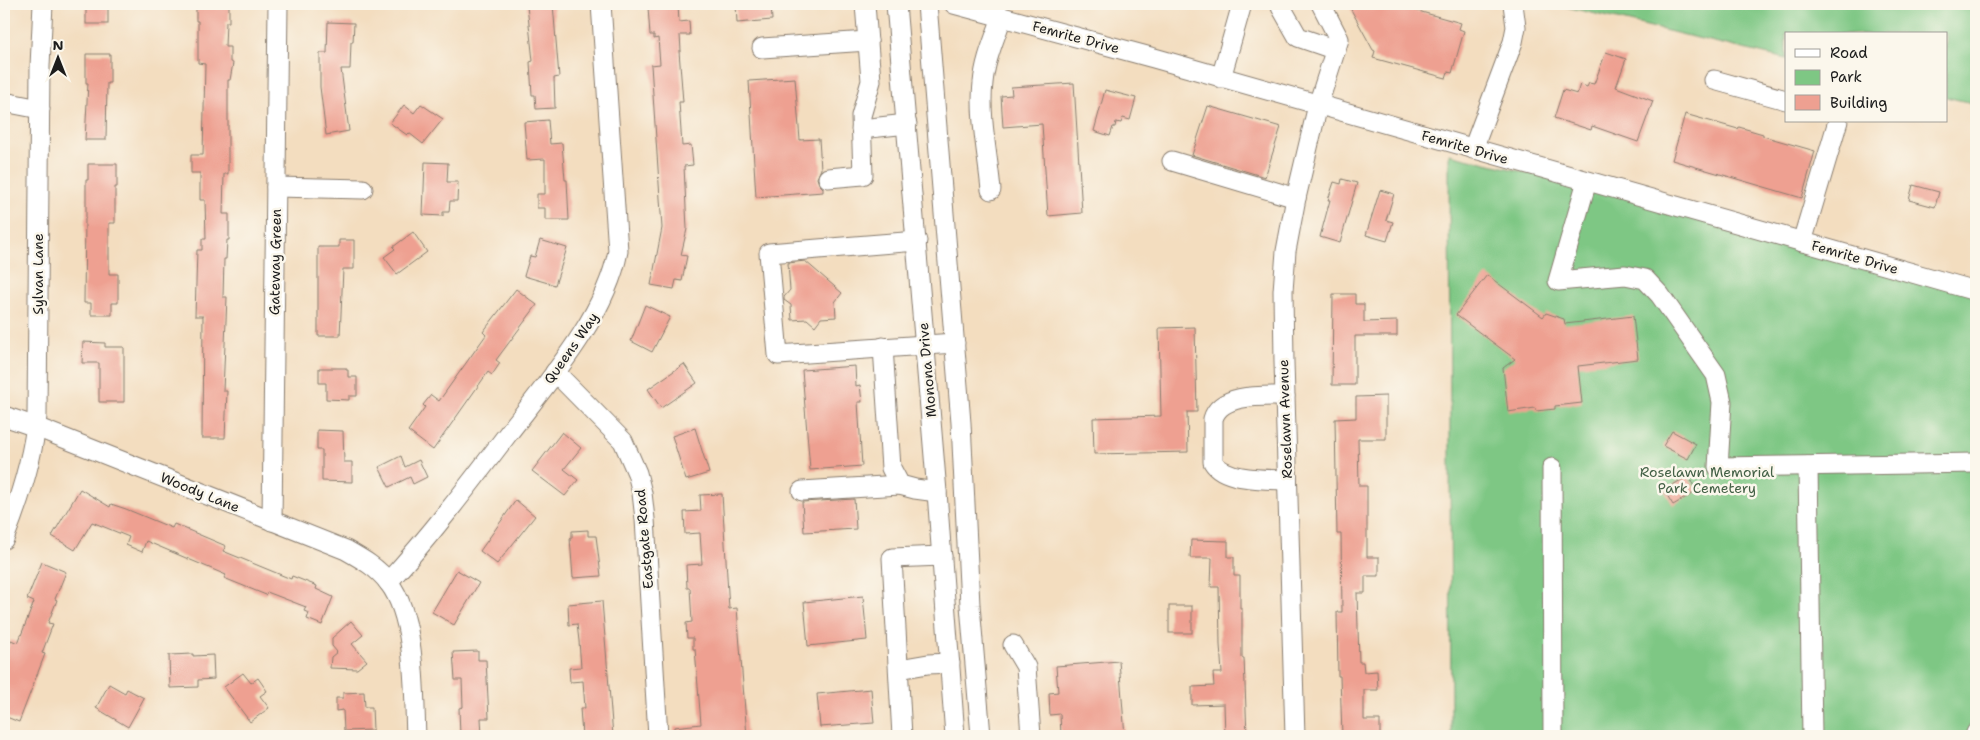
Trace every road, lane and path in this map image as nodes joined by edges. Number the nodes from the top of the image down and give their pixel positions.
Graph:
1 (42, 4) edge
2 (278, 4) edge
3 (601, 4) edge
4 (865, 4) edge
5 (896, 4) edge
6 (927, 4) edge
7 (954, 4) edge
8 (1242, 4) edge
9 (1281, 4) edge
10 (1321, 4) edge
11 (1512, 4) edge
12 (1002, 17) junction
13 (868, 41) junction
14 (762, 48) dead end
15 (1336, 50) junction
16 (1221, 78) junction
17 (1714, 80) dead end
18 (1785, 100) edge
19 (4, 102) edge
20 (1318, 105) junction
21 (40, 109) junction
22 (1838, 122) edge
23 (907, 124) junction
24 (861, 129) junction
25 (1473, 150) junction
26 (1172, 160) dead end
27 (828, 178) dead end
28 (1587, 181) junction
29 (276, 187) junction
30 (364, 189) dead end
31 (991, 190) dead end
32 (1296, 198) junction
33 (917, 241) junction
34 (1802, 242) junction
35 (1976, 291) edge
36 (955, 343) junction
37 (925, 344) junction
38 (883, 348) junction
39 (555, 372) junction
40 (1285, 396) junction
41 (4, 416) edge
42 (36, 426) junction
43 (1976, 463) edge
44 (1808, 466) junction
45 (1552, 468) dead end
46 (1287, 480) junction
47 (900, 485) junction
48 (802, 491) dead end
49 (937, 492) junction
50 (272, 521) junction
51 (4, 538) edge
52 (942, 556) junction
53 (388, 582) junction
54 (1013, 645) dead end
55 (950, 663) junction
56 (899, 669) junction
57 (416, 736) edge
58 (658, 736) edge
59 (902, 736) edge
60 (955, 736) edge
61 (981, 736) edge
62 (1031, 736) edge
63 (1295, 736) edge
64 (1553, 736) edge
65 (1812, 736) edge

1 - 21 street, Sylvan Lane
2 - 29 street, Gateway Green
3 - 39 street, Queens Way
4 - 13 street
5 - 23 street, Monona Drive
6 - 36 street
7 - 12 street, Femrite Drive
8 - 16 street
9 - 15 street
10 - 15 street
11 - 25 street
12 - 16 street, Femrite Drive
12 - 31 street
13 - 14 street
13 - 24 street
15 - 20 street, Roselawn Avenue
16 - 20 street, Femrite Drive
17 - 18 street
19 - 21 street
20 - 25 street, Femrite Drive
20 - 32 street, Roselawn Avenue
21 - 42 street, Sylvan Lane
22 - 34 street
23 - 24 street
23 - 33 street, Monona Drive
24 - 27 street
25 - 28 street, Femrite Drive
26 - 32 street
28 - 34 street, Femrite Drive
28 - 44 street
29 - 30 street
29 - 50 street, Gateway Green
32 - 40 street, Roselawn Avenue
33 - 37 street, Monona Drive
33 - 38 street
34 - 35 street, Femrite Drive
36 - 37 street
36 - 61 street
37 - 38 street
37 - 49 street, Monona Drive
38 - 47 street
39 - 53 street, Queens Way
39 - 58 street, Eastgate Road
40 - 46 street, Roselawn Avenue
40 - 46 street
41 - 42 street, Woody Lane
42 - 50 street, Woody Lane
42 - 51 street, Sylvan Lane
43 - 44 street
44 - 65 street
45 - 64 street
46 - 63 street, Roselawn Avenue
47 - 48 street
47 - 49 street
49 - 52 street, Monona Drive
50 - 53 street, Woody Lane
52 - 55 street, Monona Drive
52 - 56 street
53 - 57 street, Woody Lane
54 - 62 street
55 - 56 street
55 - 60 street, Monona Drive
56 - 59 street

